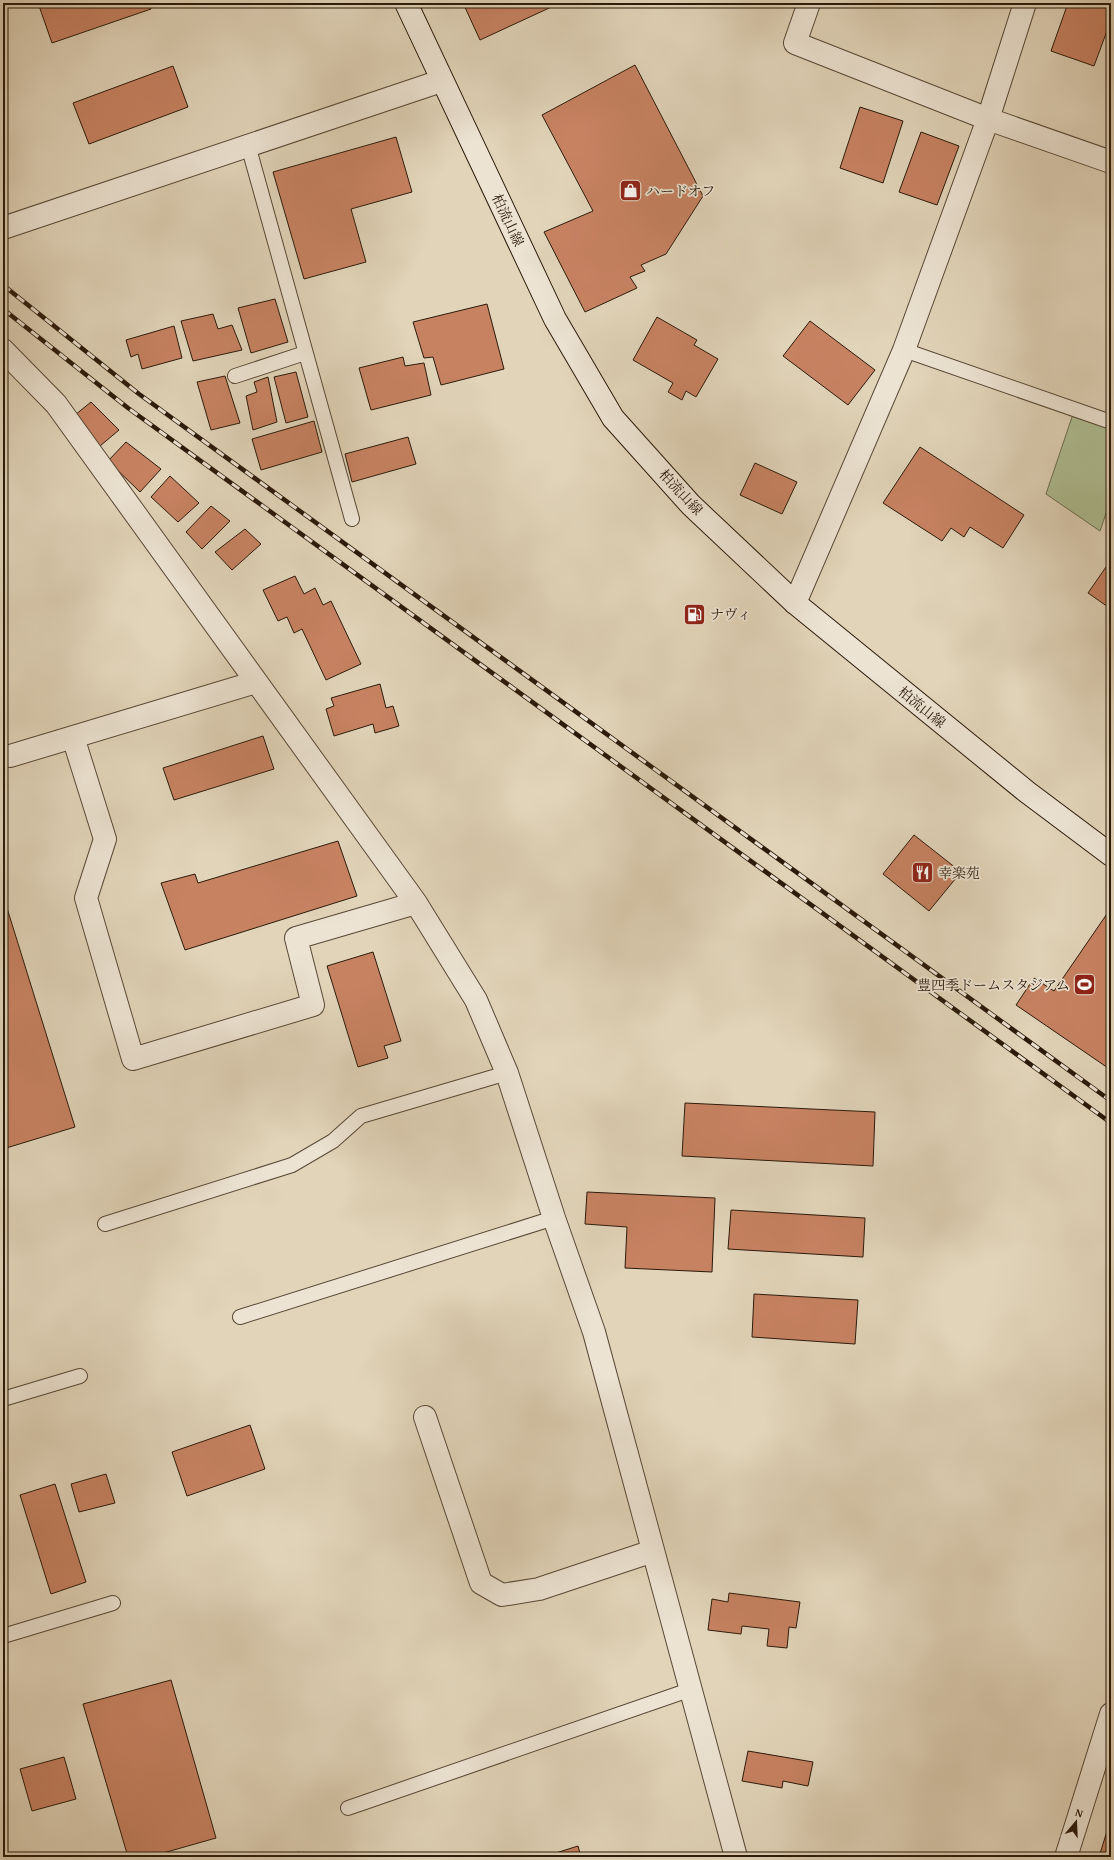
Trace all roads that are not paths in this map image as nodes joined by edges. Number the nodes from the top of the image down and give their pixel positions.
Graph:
1 (406, 3) edge
2 (808, 3) edge
3 (1025, 3) edge
4 (442, 81) junction
5 (988, 119) junction
6 (248, 145) junction
7 (1111, 162) edge
8 (3, 228) edge
9 (3, 350) edge
10 (904, 350) junction
11 (305, 353) junction
12 (235, 376) dead end
13 (1111, 422) edge
14 (352, 519) dead end
15 (795, 603) junction
16 (256, 682) junction
17 (73, 737) junction
18 (10, 756) dead end
19 (1111, 855) edge
20 (416, 904) junction
21 (507, 1073) junction
22 (554, 1218) junction
23 (105, 1224) dead end
24 (240, 1317) dead end
25 (80, 1376) dead end
26 (3, 1399) edge
27 (425, 1418) dead end
28 (653, 1551) junction
29 (113, 1604) dead end
30 (3, 1636) edge
31 (692, 1689) junction
32 (1111, 1714) edge
33 (348, 1808) dead end
34 (736, 1857) edge
35 (1066, 1857) edge

1 - 4 street, 柏流山線
2 - 5 street
3 - 5 street
4 - 6 street
4 - 15 street, 柏流山線
5 - 7 street
5 - 10 street
6 - 8 street
6 - 11 lane
9 - 16 street
10 - 13 lane
10 - 15 street
11 - 12 lane
11 - 14 lane
15 - 19 street, 柏流山線
16 - 17 street
16 - 20 street
17 - 18 street
17 - 20 street
20 - 21 street
21 - 22 street
21 - 23 lane
22 - 24 lane
22 - 28 street
25 - 26 lane
27 - 28 street
28 - 31 street
29 - 30 lane
31 - 33 lane
31 - 34 street
32 - 35 street

